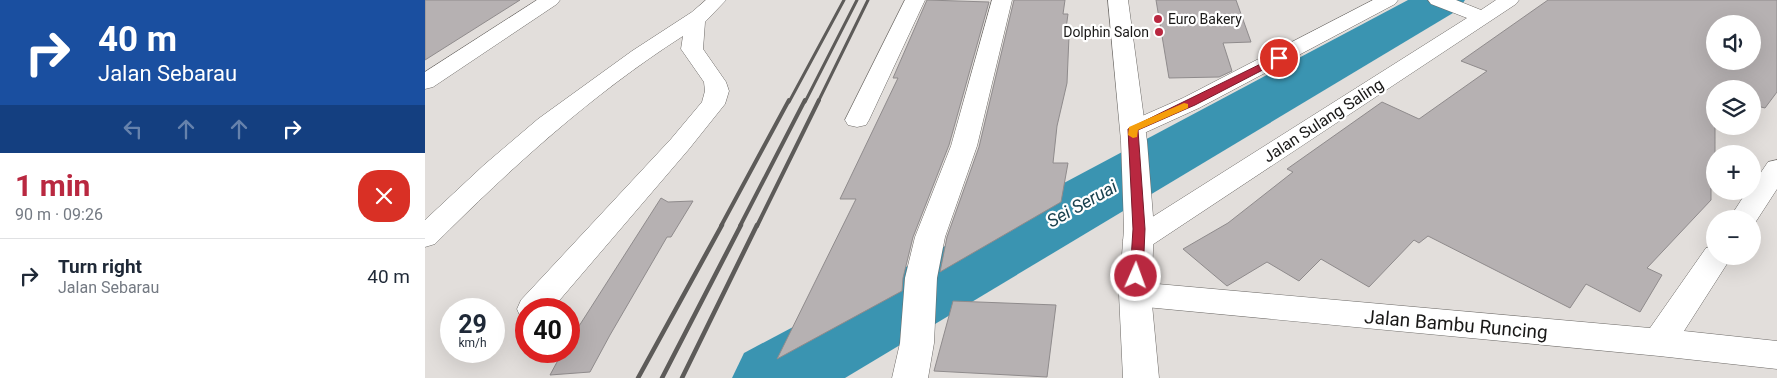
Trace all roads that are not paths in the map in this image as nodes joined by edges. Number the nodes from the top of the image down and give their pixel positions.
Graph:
1 (550, 0) edge
2 (716, 0) edge
3 (915, 0) edge
4 (1002, 0) edge
5 (1118, 0) edge
6 (1438, 0) edge
7 (1509, 0) edge
8 (1379, 1) edge
9 (1477, 15) junction
10 (695, 20) junction
11 (425, 82) edge
12 (857, 120) dead end
13 (1133, 135) junction
14 (1777, 168) edge
15 (1749, 210) edge
16 (1138, 235) junction
17 (425, 237) edge
18 (1711, 265) edge
19 (1135, 294) junction
20 (543, 298) edge
21 (1659, 342) junction
22 (1777, 356) edge
23 (910, 378) edge
24 (1141, 378) edge

1 - 11 street
2 - 10 street
3 - 12 street
4 - 23 street
5 - 13 street
6 - 9 street
7 - 9 street, Jalan Sulang Saling
8 - 13 street
9 - 16 street, Jalan Sulang Saling
10 - 17 street
10 - 20 street
13 - 16 street
14 - 15 street
16 - 19 street
18 - 21 street
19 - 21 street, Jalan Bambu Runcing
19 - 24 street
21 - 22 street, Jalan Bambu Runcing

